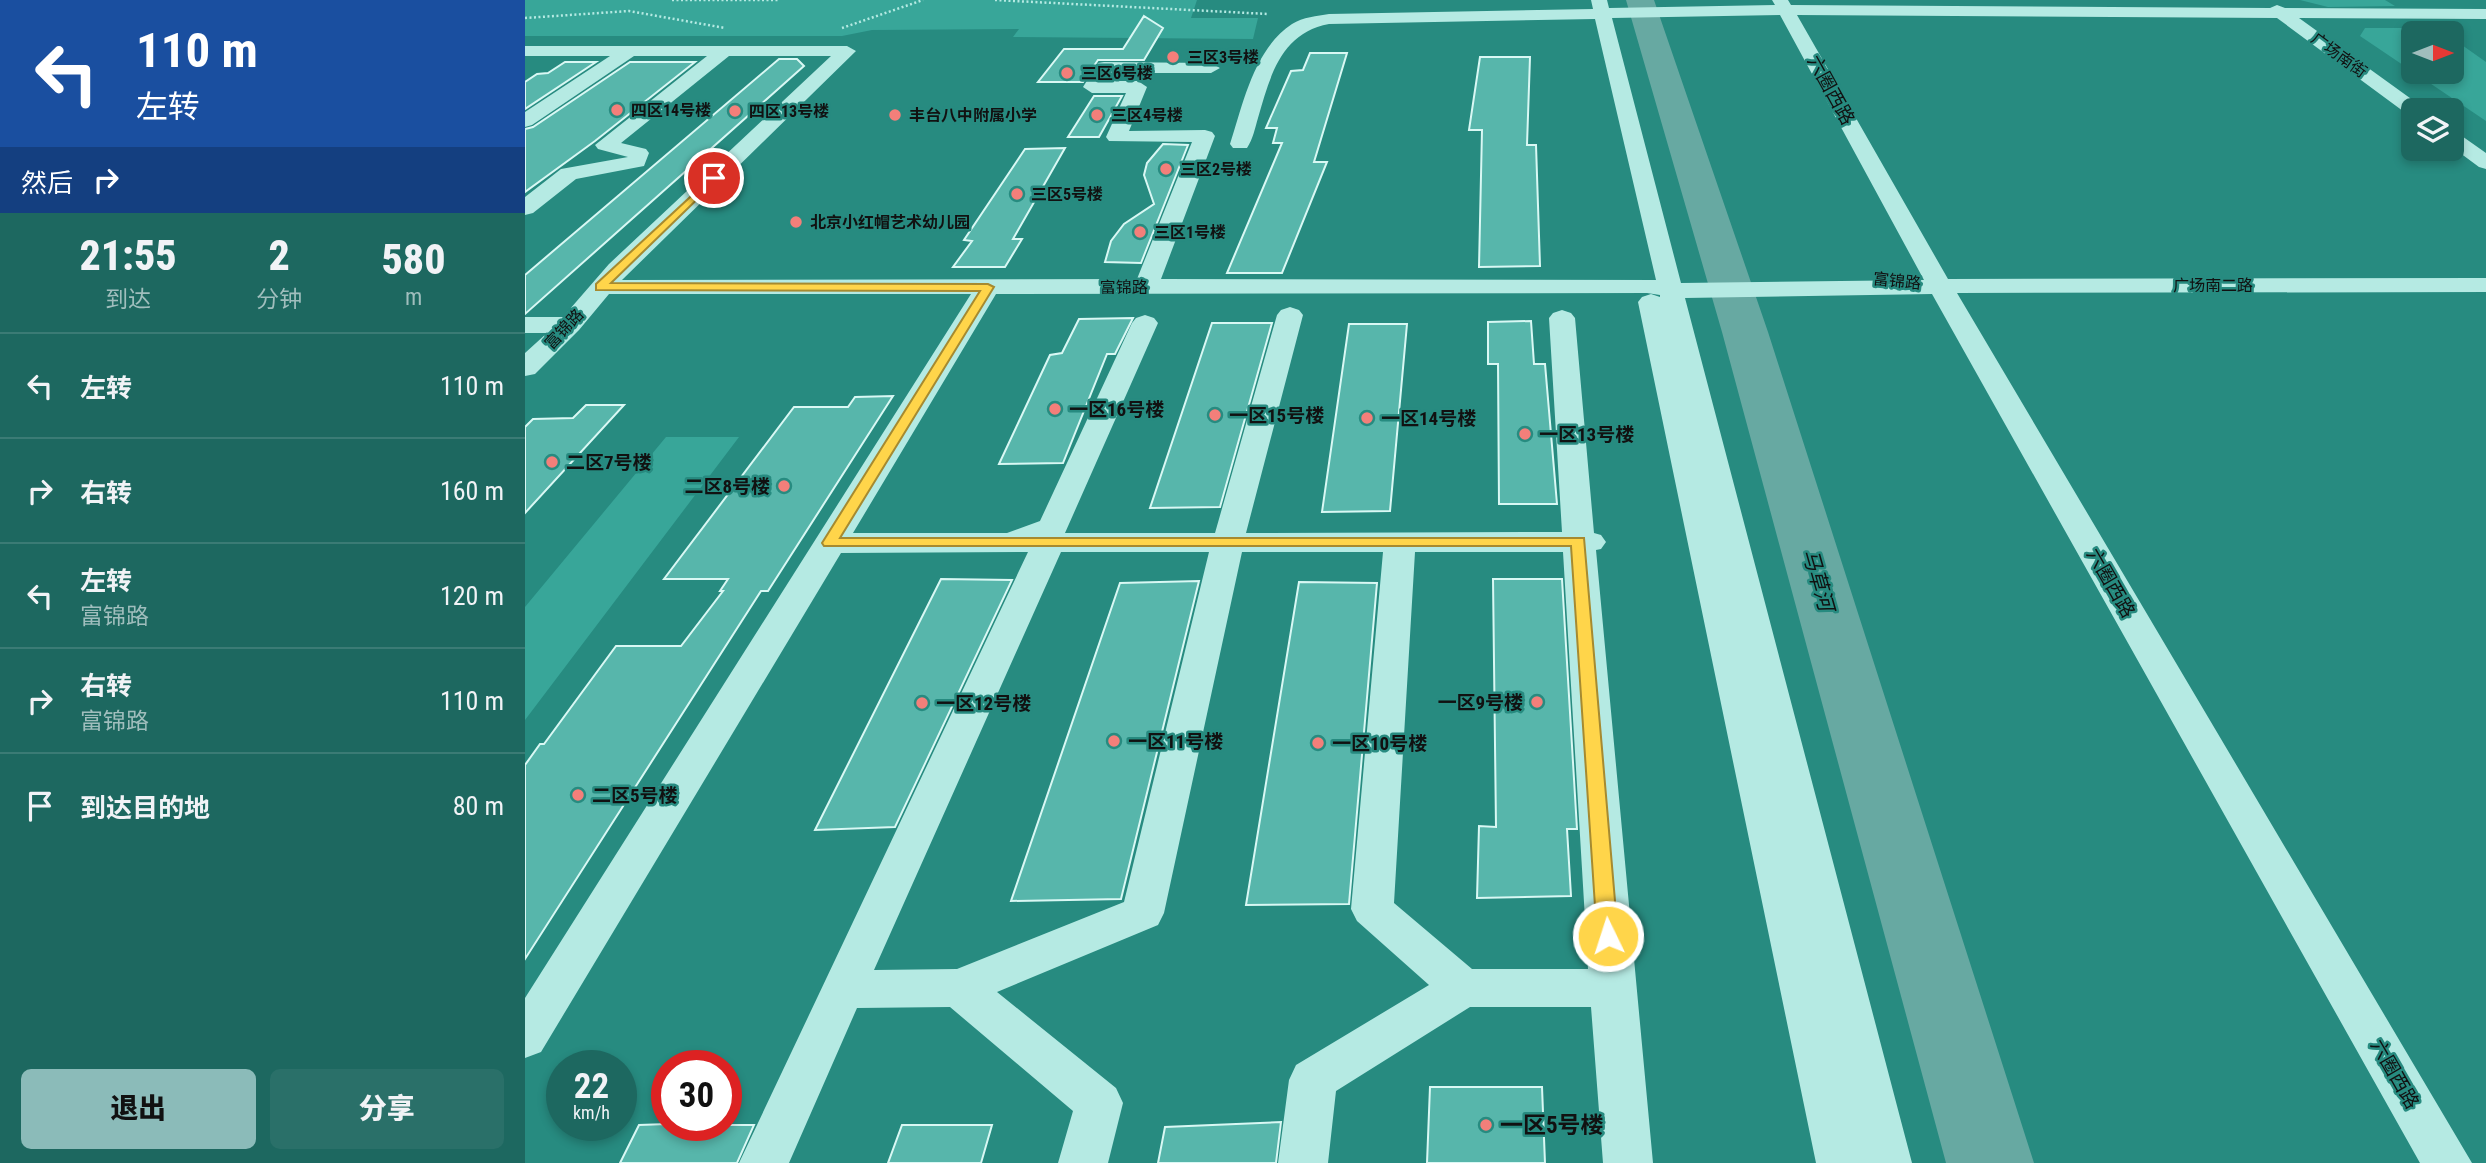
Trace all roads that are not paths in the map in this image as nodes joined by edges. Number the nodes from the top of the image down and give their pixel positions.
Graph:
1 (2264, 0) edge
2 (1783, 5) edge
3 (1426, 7) edge
4 (1605, 8) edge
5 (2280, 12) junction
6 (2486, 14) edge
7 (525, 51) edge
8 (548, 51) junction
9 (630, 51) junction
10 (725, 51) junction
11 (525, 65) edge
12 (1211, 68) dead end
13 (2401, 100) edge
14 (525, 121) edge
15 (1240, 144) dead end
16 (2464, 147) edge
17 (2486, 163) edge
18 (525, 208) edge
19 (1669, 281) junction
20 (2486, 285) edge
21 (1940, 286) junction
22 (600, 287) junction
23 (988, 287) junction
24 (1146, 287) junction
25 (1290, 315) dead end
26 (1562, 318) dead end
27 (1145, 323) dead end
28 (525, 325) edge
29 (570, 326) junction
30 (525, 369) edge
31 (1031, 542) junction
32 (1228, 542) junction
33 (1400, 542) junction
34 (1584, 542) junction
35 (830, 543) junction
36 (958, 988) junction
37 (1463, 988) junction
38 (1612, 988) junction
39 (843, 989) junction
40 (525, 1038) edge
41 (764, 1163) edge
42 (1083, 1163) edge
43 (1303, 1163) edge
44 (1628, 1163) edge
45 (1841, 1163) edge
46 (1887, 1163) edge
47 (2447, 1163) edge

1 - 5 street, 广场南街
2 - 4 street
2 - 5 street
2 - 21 street, 六圈西路
3 - 4 street
3 - 15 street
4 - 19 street
5 - 6 street
5 - 13 street, 广场南街
7 - 8 street
8 - 9 street
8 - 11 street
9 - 10 street
9 - 14 street
10 - 18 street
10 - 22 street, 富锦路
12 - 24 street
16 - 17 street
19 - 21 street, 富锦路
19 - 24 street, 富锦路
19 - 45 street
19 - 46 street
20 - 21 street, 广场南二路
21 - 47 street, 六圈西路
22 - 23 street, 富锦路
22 - 29 street, 富锦路
23 - 24 street, 富锦路
23 - 35 street
25 - 32 street
26 - 34 street
27 - 31 street
28 - 29 street
29 - 30 street, 富锦路
31 - 32 street
31 - 35 street
31 - 39 street
32 - 33 street
32 - 36 street
33 - 34 street
33 - 37 street
34 - 38 street
35 - 40 street
36 - 39 street
36 - 42 street
37 - 38 street
37 - 43 street
38 - 44 street
39 - 41 street

